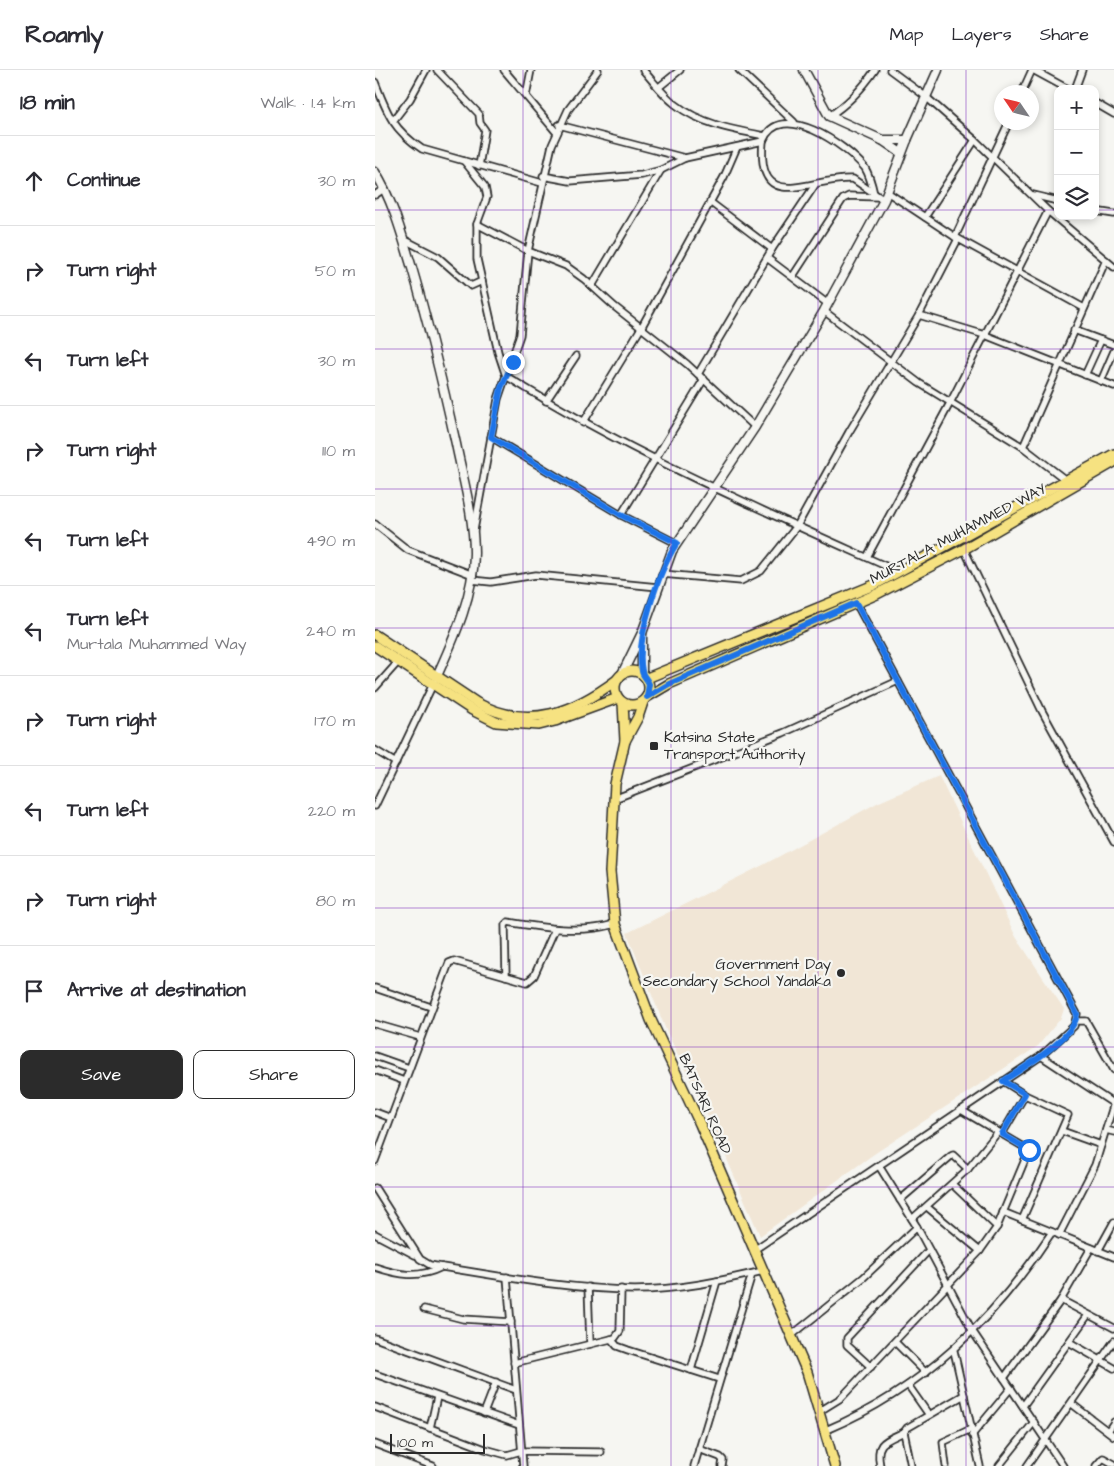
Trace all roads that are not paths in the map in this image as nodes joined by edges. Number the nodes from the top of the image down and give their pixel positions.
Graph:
1 (426, 70) edge
2 (437, 70) edge
3 (504, 70) edge
4 (531, 70) edge
5 (598, 70) edge
6 (643, 70) edge
7 (680, 70) edge
8 (739, 70) edge
9 (805, 70) edge
10 (875, 70) edge
11 (890, 70) edge
12 (938, 70) edge
13 (1033, 70) edge
14 (1083, 70) edge
15 (375, 82) edge
16 (1026, 85) edge
17 (1061, 85) edge
18 (1077, 85) edge
19 (659, 87) junction
20 (526, 96) junction
21 (925, 96) junction
22 (1099, 106) edge
23 (1114, 114) edge
24 (829, 116) junction
25 (393, 121) junction
26 (794, 122) junction
27 (559, 125) junction
28 (1006, 130) edge
29 (557, 133) junction
30 (764, 139) junction
31 (882, 140) junction
32 (907, 140) junction
33 (975, 140) junction
34 (737, 147) junction
35 (901, 153) junction
36 (685, 158) junction
37 (994, 158) junction
38 (464, 161) junction
39 (479, 166) junction
40 (661, 170) junction
41 (375, 172) edge
42 (543, 180) junction
43 (815, 185) junction
44 (385, 188) junction
45 (887, 192) junction
46 (375, 195) edge
47 (1033, 195) junction
48 (879, 197) junction
49 (1054, 199) edge
50 (710, 202) junction
51 (1049, 211) junction
52 (1099, 212) edge
53 (1114, 214) edge
54 (925, 217) junction
55 (477, 224) junction
56 (957, 238) junction
57 (403, 239) junction
58 (528, 250) junction
59 (772, 250) junction
60 (767, 258) junction
61 (1106, 260) junction
62 (1114, 267) edge
63 (1017, 270) junction
64 (793, 276) junction
65 (482, 281) junction
66 (592, 286) junction
67 (826, 307) junction
68 (1084, 308) junction
69 (919, 315) junction
70 (641, 328) junction
71 (1074, 330) junction
72 (985, 335) junction
73 (1101, 340) junction
74 (1114, 345) edge
75 (1114, 351) edge
76 (576, 356) dead end
77 (891, 363) junction
78 (1058, 366) junction
79 (698, 374) junction
80 (506, 376) junction
81 (1085, 376) junction
82 (704, 379) junction
83 (1101, 381) junction
84 (1114, 386) edge
85 (546, 401) junction
86 (950, 403) junction
87 (583, 423) junction
88 (755, 427) junction
89 (491, 437) junction
90 (1023, 447) junction
91 (1114, 454) edge
92 (654, 458) junction
93 (1114, 462) edge
94 (1067, 481) junction
95 (713, 488) junction
96 (621, 515) junction
97 (375, 524) edge
98 (797, 526) junction
99 (473, 535) junction
100 (677, 543) junction
101 (964, 549) junction
102 (867, 557) junction
103 (899, 572) junction
104 (662, 574) junction
105 (472, 577) junction
106 (658, 587) junction
107 (856, 603) junction
108 (642, 633) junction
109 (375, 635) edge
110 (375, 646) edge
111 (399, 661) junction
112 (644, 675) junction
113 (620, 676) junction
114 (435, 680) junction
115 (898, 681) junction
116 (375, 688) edge
117 (621, 700) junction
118 (645, 700) junction
119 (625, 742) junction
120 (375, 750) edge
121 (396, 762) junction
122 (614, 799) junction
123 (375, 806) edge
124 (1114, 842) edge
125 (615, 924) junction
126 (555, 929) junction
127 (506, 976) junction
128 (375, 988) edge
129 (431, 1007) junction
130 (1076, 1020) junction
131 (375, 1024) edge
132 (420, 1037) junction
133 (375, 1056) edge
134 (1041, 1056) junction
135 (409, 1068) junction
136 (375, 1070) edge
137 (1114, 1070) edge
138 (404, 1081) junction
139 (1003, 1081) junction
140 (1025, 1094) junction
141 (1114, 1103) edge
142 (961, 1110) junction
143 (375, 1112) edge
144 (391, 1118) junction
145 (1106, 1130) junction
146 (1062, 1131) junction
147 (1114, 1132) edge
148 (1000, 1133) junction
149 (1101, 1145) junction
150 (377, 1150) edge
151 (375, 1162) edge
152 (879, 1166) junction
153 (968, 1169) junction
154 (952, 1184) junction
155 (375, 1188) edge
156 (900, 1200) junction
157 (927, 1207) junction
158 (1003, 1212) junction
159 (912, 1220) junction
160 (1022, 1220) junction
161 (1114, 1222) edge
162 (917, 1227) junction
163 (997, 1227) junction
164 (1052, 1232) junction
165 (375, 1234) edge
166 (1059, 1235) junction
167 (1091, 1248) junction
168 (754, 1250) junction
169 (929, 1250) junction
170 (1098, 1250) junction
171 (980, 1251) junction
172 (417, 1255) junction
173 (1114, 1257) edge
174 (375, 1267) edge
175 (442, 1267) junction
176 (763, 1271) junction
177 (752, 1274) junction
178 (507, 1277) junction
179 (717, 1281) junction
180 (948, 1285) junction
181 (588, 1287) junction
182 (621, 1289) junction
183 (1061, 1300) junction
184 (424, 1309) dead end
185 (1088, 1314) junction
186 (511, 1322) junction
187 (1114, 1328) edge
188 (973, 1332) junction
189 (792, 1335) junction
190 (375, 1338) edge
191 (611, 1339) junction
192 (1114, 1341) edge
193 (895, 1342) junction
194 (1069, 1342) junction
195 (590, 1344) junction
196 (954, 1351) junction
197 (1102, 1361) junction
198 (514, 1363) junction
199 (871, 1367) junction
200 (1114, 1368) edge
201 (691, 1370) junction
202 (926, 1373) junction
203 (375, 1374) edge
204 (719, 1378) junction
205 (1004, 1378) junction
206 (495, 1382) junction
207 (908, 1385) junction
208 (1011, 1388) junction
209 (516, 1390) junction
210 (964, 1395) junction
211 (437, 1397) junction
212 (1072, 1404) junction
213 (1023, 1406) junction
214 (375, 1407) edge
215 (820, 1411) junction
216 (484, 1413) junction
217 (929, 1415) junction
218 (1034, 1422) junction
219 (1114, 1422) edge
220 (519, 1425) junction
221 (429, 1428) junction
222 (826, 1430) junction
223 (1108, 1431) junction
224 (904, 1432) junction
225 (972, 1432) junction
226 (1114, 1436) edge
227 (1045, 1439) junction
228 (375, 1444) edge
229 (699, 1449) junction
230 (521, 1451) junction
231 (601, 1452) dead end
232 (1114, 1464) edge
233 (433, 1466) edge
234 (523, 1466) edge
235 (694, 1466) edge
236 (722, 1466) edge
237 (835, 1466) edge
238 (880, 1466) edge
239 (911, 1466) edge
240 (946, 1466) edge
241 (980, 1466) edge
242 (999, 1466) edge
243 (1027, 1466) edge
244 (1063, 1466) edge
245 (1096, 1466) edge

1 - 25 street
2 - 39 street
3 - 20 street
4 - 20 street
5 - 27 street
6 - 19 street
7 - 19 street
8 - 26 street
9 - 24 street
10 - 24 street
11 - 21 street
12 - 21 street
13 - 16 street
13 - 17 street
14 - 18 street
15 - 25 street
19 - 30 street
20 - 29 street
21 - 32 street
21 - 33 street
22 - 23 street
24 - 31 street
25 - 38 street
26 - 30 street
26 - 48 street
27 - 29 street
27 - 36 street
28 - 37 street
29 - 42 street
30 - 34 street
30 - 43 street
31 - 32 street
31 - 35 street
32 - 35 street
33 - 37 street
33 - 54 street
34 - 36 street
34 - 50 street
35 - 45 street
36 - 40 street
37 - 47 street
37 - 56 street
38 - 39 street
38 - 55 street
39 - 42 street
40 - 42 street
40 - 66 street
41 - 44 street
42 - 58 street
43 - 48 street
43 - 59 street
44 - 46 street
44 - 57 street
45 - 48 street
45 - 54 street
47 - 49 street
47 - 51 street
48 - 64 street
48 - 67 street
50 - 59 street
50 - 70 street
51 - 61 street
51 - 63 street
52 - 53 street
54 - 56 street
55 - 58 street
55 - 65 street
56 - 63 street
56 - 69 street
57 - 65 street
57 - 99 street
58 - 66 street
58 - 80 street
59 - 60 street
60 - 64 street
60 - 79 street
61 - 62 street
61 - 68 street
63 - 68 street
63 - 72 street
64 - 67 street
65 - 80 street
66 - 70 street
67 - 77 street
67 - 88 street
68 - 71 street
69 - 72 street
69 - 77 street
70 - 79 street
70 - 87 street
71 - 73 street
71 - 78 street
72 - 78 street
72 - 86 street
73 - 74 street
73 - 81 street
75 - 83 street
76 - 85 street
77 - 86 street
77 - 98 street
78 - 81 street
78 - 90 street
79 - 82 street
80 - 85 street
80 - 89 street
81 - 83 street
82 - 88 street
82 - 92 street
83 - 84 street
85 - 87 street
86 - 90 street
86 - 102 street
87 - 92 street
88 - 95 street
89 - 96 street
89 - 99 street
90 - 94 street
91 - 94 main road, MURTALA MUHAMMED WAY
92 - 95 street
92 - 96 street
93 - 101 main road, MURTALA MUHAMMED WAY
94 - 103 main road, MURTALA MUHAMMED WAY
95 - 98 street
95 - 100 street
96 - 100 street
97 - 105 street
98 - 102 street
98 - 104 street
99 - 105 street
100 - 104 street
101 - 107 main road, MURTALA MUHAMMED WAY
101 - 124 street
102 - 103 street
103 - 112 main road, MURTALA MUHAMMED WAY
104 - 106 street
105 - 106 street
105 - 114 street
106 - 108 street
107 - 115 street
107 - 118 main road, MURTALA MUHAMMED WAY
108 - 112 street
108 - 113 street
109 - 114 main road
110 - 111 main road
111 - 114 main road
111 - 116 street
112 - 113 main road
112 - 118 main road
113 - 114 main road
113 - 117 main road
114 - 117 main road
114 - 121 street
115 - 122 street
115 - 130 street
117 - 118 main road
117 - 119 main road
118 - 119 main road
119 - 122 main road, BATSARI ROAD
120 - 121 street
121 - 123 street
122 - 125 main road, BATSARI ROAD
125 - 126 street
125 - 168 main road, BATSARI ROAD
126 - 127 street
126 - 127 street
127 - 129 street
128 - 129 street
129 - 132 street
130 - 134 street
130 - 137 street
131 - 132 street
132 - 135 street
133 - 135 street
134 - 139 street
134 - 141 street
135 - 138 street
136 - 138 street
138 - 144 street
139 - 140 street
139 - 142 street
140 - 146 street
140 - 148 street
141 - 145 street
142 - 148 street
142 - 152 street
143 - 144 street
144 - 150 street
145 - 147 street
145 - 149 street
146 - 149 street
146 - 160 street
148 - 153 street
148 - 158 street
149 - 166 street
150 - 151 street
152 - 156 street
152 - 168 street
153 - 154 street
153 - 156 street
154 - 157 street
154 - 163 street
155 - 172 street
156 - 159 street
157 - 159 street
157 - 171 street
158 - 160 street
158 - 163 street
159 - 162 street
160 - 164 street
161 - 170 street
162 - 169 street
162 - 189 street
163 - 171 street
164 - 166 street
164 - 188 street
165 - 172 street
166 - 167 street
167 - 170 street
167 - 183 street
168 - 176 main road, BATSARI ROAD
169 - 180 street
169 - 199 street
170 - 173 street
171 - 180 street
172 - 175 street
174 - 175 street
175 - 178 street
176 - 177 street
176 - 189 main road, BATSARI ROAD
177 - 179 street
177 - 204 street
178 - 181 street
178 - 186 street
179 - 182 street
179 - 201 street
180 - 188 street
180 - 193 street
181 - 182 street
181 - 195 street
182 - 191 street
183 - 185 street
183 - 205 street
184 - 186 street
185 - 187 street
185 - 194 street
186 - 198 street
188 - 196 street
188 - 205 street
189 - 215 main road, BATSARI ROAD
190 - 206 street
191 - 195 street
191 - 201 street
192 - 197 street
193 - 199 street
193 - 202 street
194 - 197 street
194 - 213 street
195 - 198 street
196 - 202 street
196 - 210 street
197 - 200 street
197 - 212 street
198 - 209 street
199 - 215 street
201 - 204 street
202 - 207 street
203 - 211 street
204 - 229 street
205 - 208 street
206 - 209 street
206 - 216 street
207 - 217 street
207 - 222 street
208 - 213 street
208 - 225 street
209 - 220 street
210 - 217 street
210 - 225 street
211 - 216 street
211 - 221 street
212 - 223 street
212 - 227 street
213 - 218 street
214 - 221 street
215 - 222 main road, BATSARI ROAD
216 - 220 street
217 - 224 street
218 - 227 street
218 - 242 street
219 - 223 street
220 - 230 street
221 - 230 street
222 - 237 main road, BATSARI ROAD
223 - 226 street
224 - 238 street
224 - 239 street
225 - 240 street
225 - 241 street
227 - 243 street
227 - 244 street
228 - 233 street
229 - 235 street
229 - 236 street
230 - 231 street
230 - 234 street
232 - 245 street

